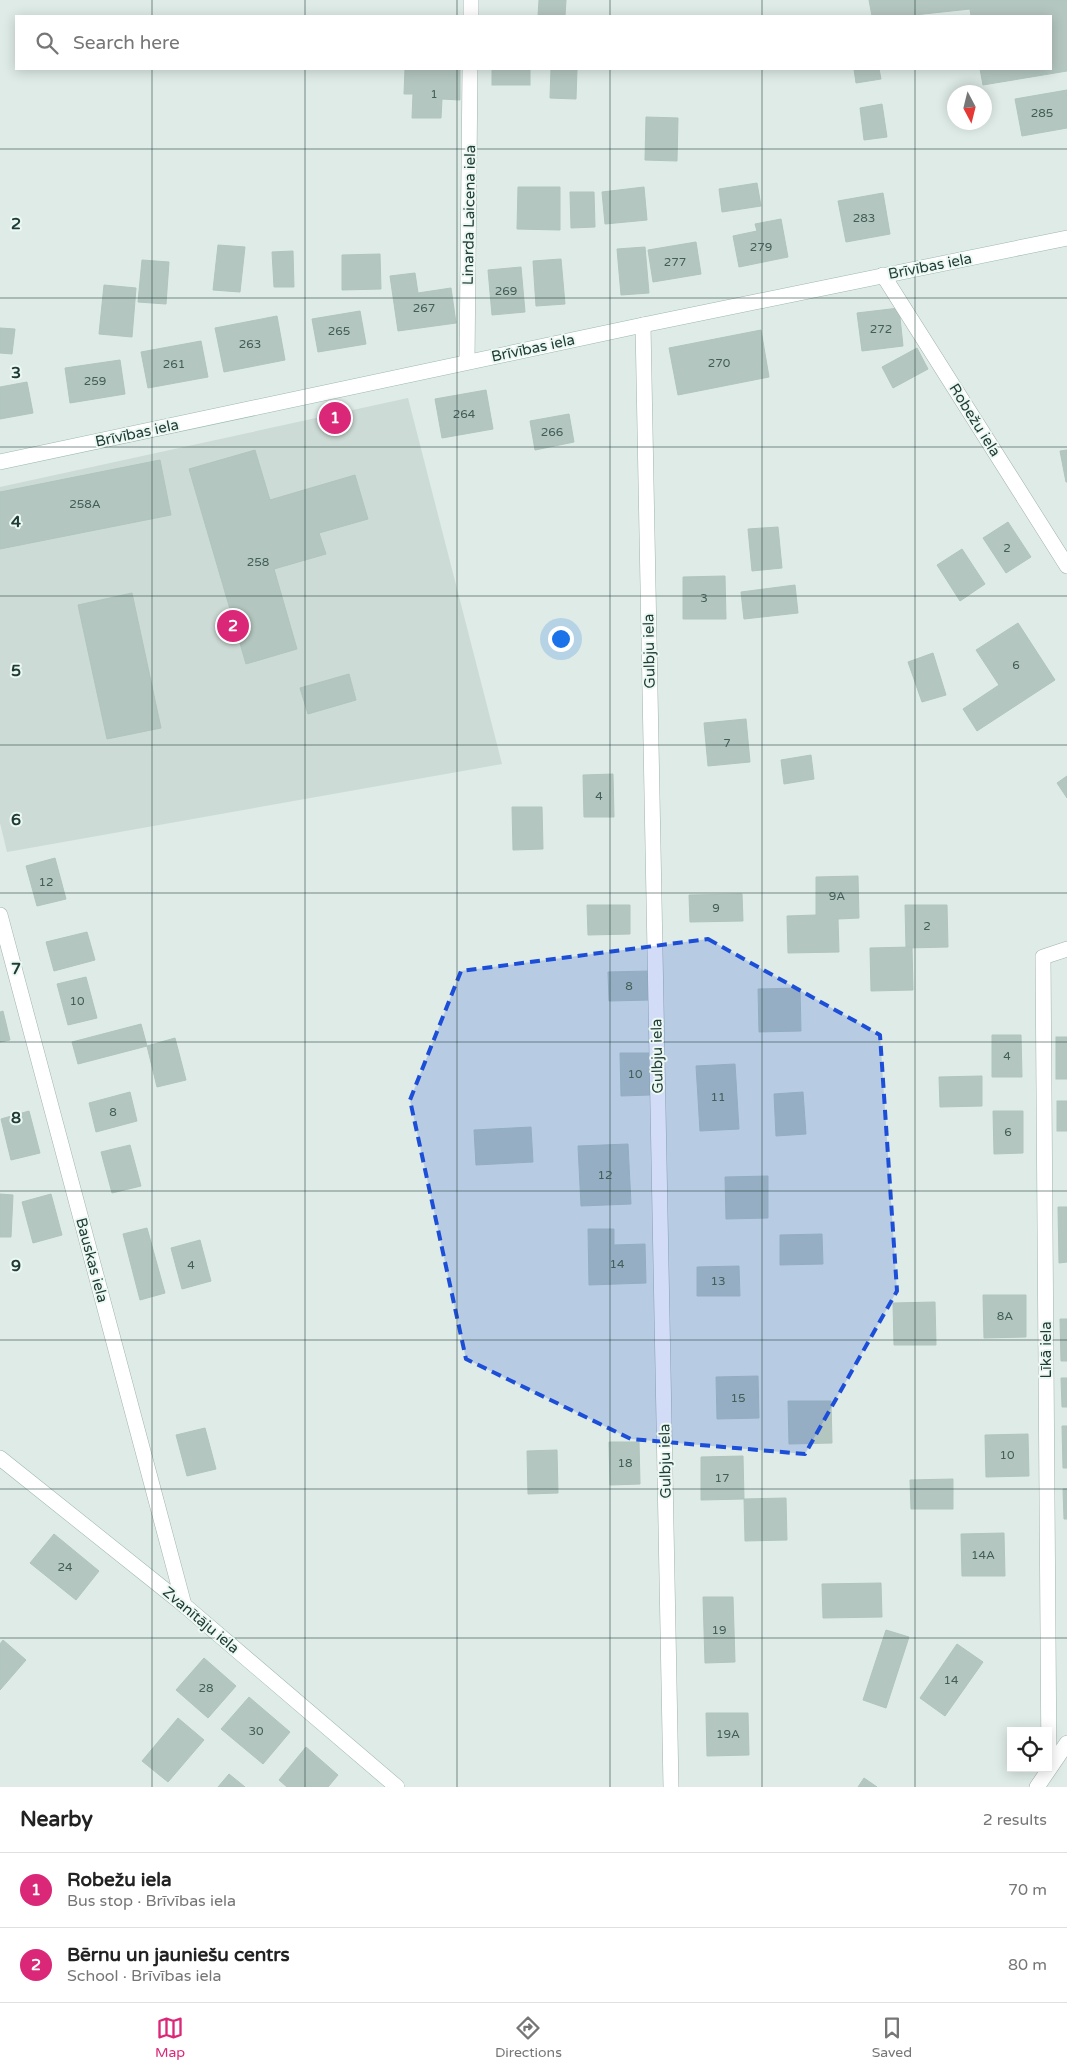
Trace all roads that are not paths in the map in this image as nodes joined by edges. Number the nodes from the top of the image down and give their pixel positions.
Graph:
1 (471, 0) edge
2 (471, 15) edge
3 (470, 70) edge
4 (1067, 238) edge
5 (883, 275) junction
6 (643, 325) junction
7 (467, 362) junction
8 (0, 462) edge
9 (1067, 566) edge
10 (0, 915) edge
11 (1067, 949) edge
12 (0, 1458) edge
13 (184, 1605) junction
14 (1049, 1727) edge
15 (1067, 1743) edge
16 (1052, 1764) edge
17 (1046, 1772) edge
18 (397, 1787) edge
19 (671, 1787) edge
20 (1037, 1787) edge

1 - 2 street
3 - 7 street, Linarda Laicena iela
4 - 5 street, Brīvības iela
5 - 6 street, Brīvības iela
5 - 9 street, Robežu iela
6 - 7 street, Brīvības iela
6 - 19 street, Gulbju iela
7 - 8 street, Brīvības iela
10 - 13 street, Bauskas iela
11 - 14 street, Līkā iela
12 - 13 street, Zvanītāju iela
13 - 18 street, Zvanītāju iela
15 - 16 street
17 - 20 street

